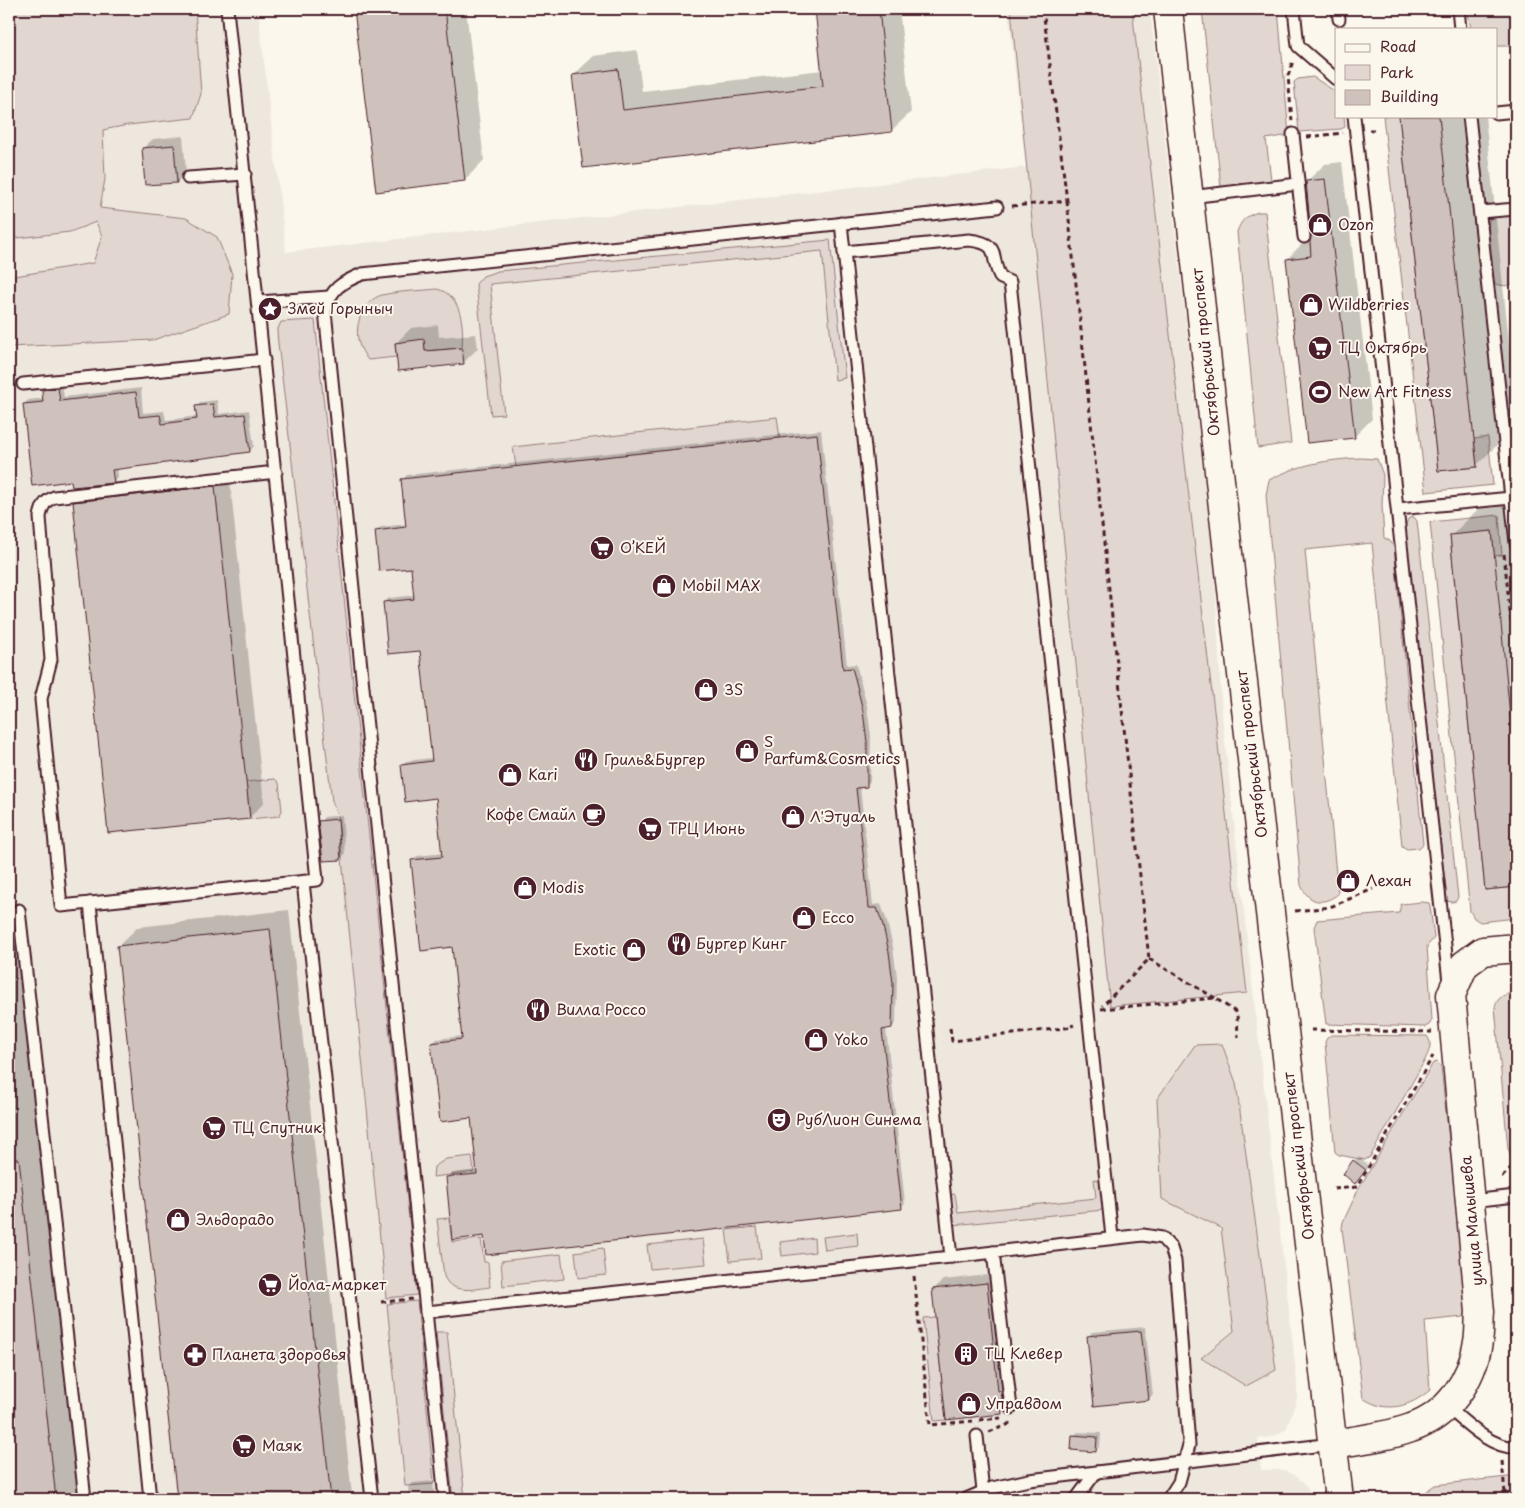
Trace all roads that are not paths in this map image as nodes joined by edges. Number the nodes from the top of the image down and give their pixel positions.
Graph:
1 (227, 9) edge
2 (1168, 9) edge
3 (1294, 9) edge
4 (1458, 9) edge
5 (1460, 28) edge
6 (1335, 78) edge
7 (1516, 111) edge
8 (1498, 113) edge
9 (1354, 118) edge
10 (1469, 118) edge
11 (1293, 136) road end
12 (245, 174) junction
13 (188, 178) dead end
14 (1298, 184) junction
15 (1190, 197) junction
16 (997, 207) road end
17 (1516, 209) edge
18 (1480, 212) junction
19 (841, 223) junction
20 (1304, 237) dead end
21 (844, 252) junction
22 (329, 297) junction
23 (259, 302) junction
24 (264, 360) junction
25 (23, 384) dead end
26 (276, 472) junction
27 (1511, 498) junction
28 (1398, 509) junction
29 (1516, 543) edge
30 (303, 882) junction
31 (90, 903) junction
32 (19, 910) dead end
33 (1516, 948) edge
34 (1451, 995) junction
35 (1516, 1196) edge
36 (1471, 1201) junction
37 (1112, 1238) junction
38 (994, 1252) junction
39 (951, 1257) junction
40 (426, 1312) junction
41 (1446, 1406) junction
42 (1011, 1412) road end
43 (977, 1436) road end
44 (1332, 1444) junction
45 (1516, 1447) edge
46 (1185, 1462) junction
47 (1096, 1472) junction
48 (983, 1491) junction
49 (85, 1499) edge
50 (150, 1499) edge
51 (372, 1499) edge
52 (445, 1499) edge
53 (966, 1499) edge
54 (1076, 1499) edge
55 (1168, 1499) edge
56 (1339, 1499) edge

1 - 12 lane
2 - 15 main road, Октябрьский проспект
3 - 6 lane
4 - 5 lane
7 - 8 lane
9 - 28 lane
10 - 18 lane
11 - 14 lane
12 - 13 lane
12 - 23 lane
14 - 15 lane
14 - 20 lane
15 - 44 main road, Октябрьский проспект
16 - 19 lane
17 - 18 lane
18 - 27 lane
19 - 21 lane
19 - 22 lane
21 - 37 lane
21 - 39 lane
22 - 23 lane
22 - 40 lane
23 - 24 lane
24 - 25 lane
24 - 26 lane
26 - 30 lane
26 - 31 lane
27 - 28 lane
27 - 29 lane
28 - 34 lane
30 - 31 lane
30 - 51 lane
31 - 50 lane
32 - 49 lane
33 - 34 main road, улица Малышева
34 - 36 main road, улица Малышева
35 - 36 lane
36 - 41 main road, улица Малышева
37 - 38 lane
37 - 46 lane
38 - 39 lane
38 - 42 lane
39 - 40 lane
40 - 52 lane
41 - 44 main road, улица Малышева
41 - 45 lane
43 - 48 lane
44 - 46 lane
44 - 56 main road, Октябрьский проспект
46 - 47 lane
46 - 55 lane
47 - 48 lane
47 - 54 lane
48 - 53 lane

